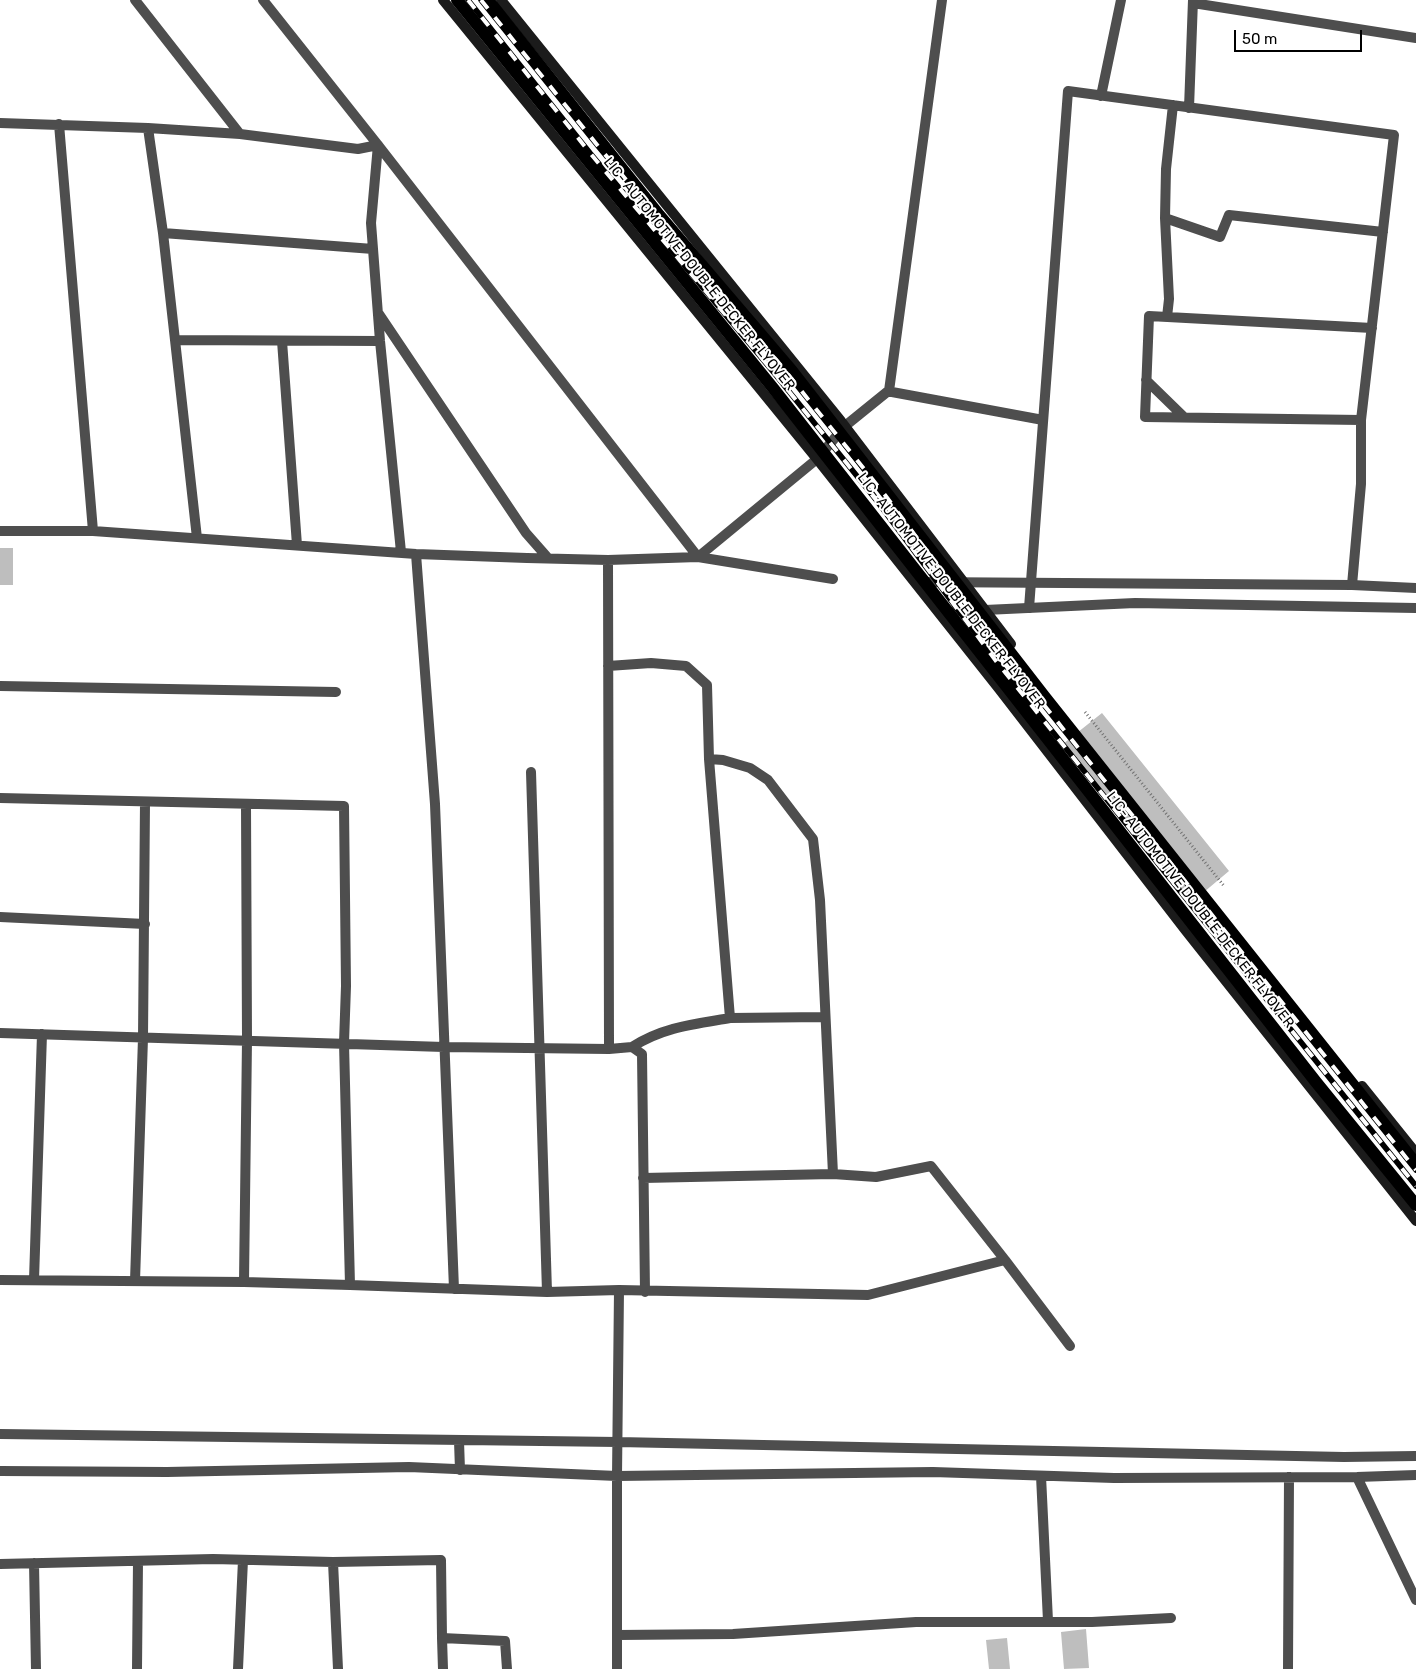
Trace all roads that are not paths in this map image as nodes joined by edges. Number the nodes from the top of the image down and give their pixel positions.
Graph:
1 (135, 0) edge
2 (263, 0) edge
3 (442, 0) edge
4 (457, 0) edge
5 (488, 0) edge
6 (501, 0) edge
7 (942, 0) edge
8 (1121, 0) edge
9 (1193, 1) edge
10 (1416, 38) edge
11 (1101, 96) junction
12 (1172, 105) junction
13 (1189, 108) junction
14 (0, 123) edge
15 (59, 124) junction
16 (148, 128) junction
17 (240, 134) junction
18 (378, 144) junction
19 (1165, 218) junction
20 (1383, 232) junction
21 (163, 233) junction
22 (373, 249) junction
23 (378, 313) junction
24 (1167, 317) junction
25 (1372, 328) junction
26 (175, 340) junction
27 (282, 341) junction
28 (380, 341) junction
29 (1146, 380) junction
30 (889, 391) junction
31 (1184, 417) junction
32 (1043, 420) junction
33 (1361, 420) junction
34 (845, 426) junction
35 (817, 459) junction
36 (0, 531) edge
37 (93, 531) junction
38 (197, 538) junction
39 (297, 545) junction
40 (402, 552) junction
41 (416, 554) junction
42 (698, 557) junction
43 (548, 558) junction
44 (608, 560) junction
45 (833, 579) dead end
46 (915, 582) junction
47 (965, 583) junction
48 (1031, 583) junction
49 (1352, 585) junction
50 (1416, 588) edge
51 (1029, 608) junction
52 (1416, 608) edge
53 (986, 610) junction
54 (938, 612) junction
55 (608, 666) junction
56 (0, 686) edge
57 (336, 692) dead end
58 (709, 759) junction
59 (532, 772) dead end
60 (0, 798) edge
61 (145, 802) junction
62 (246, 804) junction
63 (0, 917) edge
64 (145, 924) junction
65 (825, 1017) junction
66 (730, 1018) junction
67 (0, 1033) edge
68 (42, 1034) junction
69 (143, 1038) junction
70 (247, 1040) junction
71 (344, 1043) junction
72 (444, 1047) junction
73 (632, 1047) junction
74 (540, 1048) junction
75 (609, 1049) junction
76 (1416, 1153) edge
77 (1416, 1164) edge
78 (833, 1174) junction
79 (644, 1178) junction
80 (1416, 1204) edge
81 (1416, 1221) edge
82 (1005, 1260) junction
83 (0, 1280) edge
84 (34, 1280) junction
85 (135, 1281) junction
86 (244, 1282) junction
87 (350, 1286) junction
88 (454, 1290) junction
89 (619, 1290) junction
90 (547, 1292) junction
91 (645, 1292) junction
92 (1070, 1346) dead end
93 (0, 1434) edge
94 (459, 1441) junction
95 (618, 1442) junction
96 (1416, 1456) edge
97 (460, 1470) junction
98 (0, 1471) edge
99 (1416, 1475) edge
100 (616, 1476) junction
101 (1041, 1476) junction
102 (1289, 1477) junction
103 (1357, 1477) junction
104 (243, 1560) junction
105 (138, 1561) junction
106 (333, 1562) junction
107 (34, 1563) junction
108 (0, 1564) edge
109 (1416, 1600) edge
110 (1170, 1618) dead end
111 (1048, 1621) junction
112 (616, 1635) junction
113 (442, 1638) junction
114 (36, 1669) edge
115 (137, 1669) edge
116 (238, 1669) edge
117 (338, 1669) edge
118 (443, 1669) edge
119 (507, 1669) edge
120 (618, 1669) edge
121 (1288, 1669) edge

1 - 17 street
2 - 18 street
3 - 35 main road
4 - 80 main road, LIC- AUTOMOTIVE DOUBLE DECKER FLYOVER
5 - 77 main road, LIC- AUTOMOTIVE DOUBLE DECKER FLYOVER
6 - 34 main road
7 - 30 street
8 - 11 street
9 - 10 street
9 - 13 street
11 - 12 street
11 - 32 street
12 - 13 street
12 - 19 street
13 - 20 street
14 - 15 street
15 - 16 street
15 - 37 street
16 - 17 street
16 - 21 street
17 - 18 street
18 - 22 street
18 - 42 street
19 - 20 street
19 - 24 street
20 - 25 street
21 - 22 street
21 - 26 street
22 - 23 street
23 - 28 street
23 - 43 street
24 - 25 street
24 - 29 street
25 - 33 street
26 - 27 street
26 - 38 street
27 - 28 street
27 - 39 street
28 - 40 street
29 - 31 street
29 - 31 street
30 - 32 street
30 - 34 street
31 - 33 street
32 - 48 street
33 - 49 street
34 - 35 street
34 - 47 main road
35 - 42 street
35 - 46 main road
36 - 37 street
37 - 38 street
38 - 39 street
39 - 40 street
40 - 41 street
41 - 43 street
41 - 72 street
42 - 44 street
42 - 45 street
43 - 44 street
44 - 55 street
46 - 47 street
46 - 54 main road
47 - 48 street
47 - 53 main road
48 - 49 street
48 - 51 street
49 - 50 street
51 - 52 street
51 - 53 street
53 - 54 street
53 - 76 main road
54 - 81 main road
55 - 58 street
55 - 75 street
56 - 57 street
58 - 65 street
58 - 66 street
59 - 74 street
60 - 61 street
61 - 62 street
61 - 64 street
62 - 70 street
62 - 71 street
63 - 64 street
64 - 69 street
65 - 66 street
65 - 78 street
66 - 73 street
67 - 68 street
68 - 69 street
68 - 84 street
69 - 70 street
69 - 85 street
70 - 71 street
70 - 86 street
71 - 72 street
71 - 87 street
72 - 74 street
72 - 88 street
73 - 75 street
73 - 79 street
74 - 75 street
74 - 90 street
78 - 79 street
78 - 82 street
79 - 91 street
82 - 91 street
82 - 92 street
83 - 84 street
84 - 85 street
85 - 86 street
86 - 87 street
87 - 88 street
88 - 90 street
89 - 90 street
89 - 91 street
89 - 95 street
93 - 94 street
94 - 95 street
94 - 97 street
95 - 96 street
95 - 100 street
97 - 98 street
97 - 100 street
99 - 103 street
100 - 101 street
100 - 112 street
101 - 102 street
101 - 111 street
102 - 103 street
102 - 121 street
103 - 109 street
104 - 105 street
104 - 106 street
104 - 116 street
105 - 107 street
105 - 115 street
106 - 113 street
106 - 117 street
107 - 108 street
107 - 114 street
110 - 111 street
111 - 112 street
112 - 120 street
113 - 118 street
113 - 119 street

